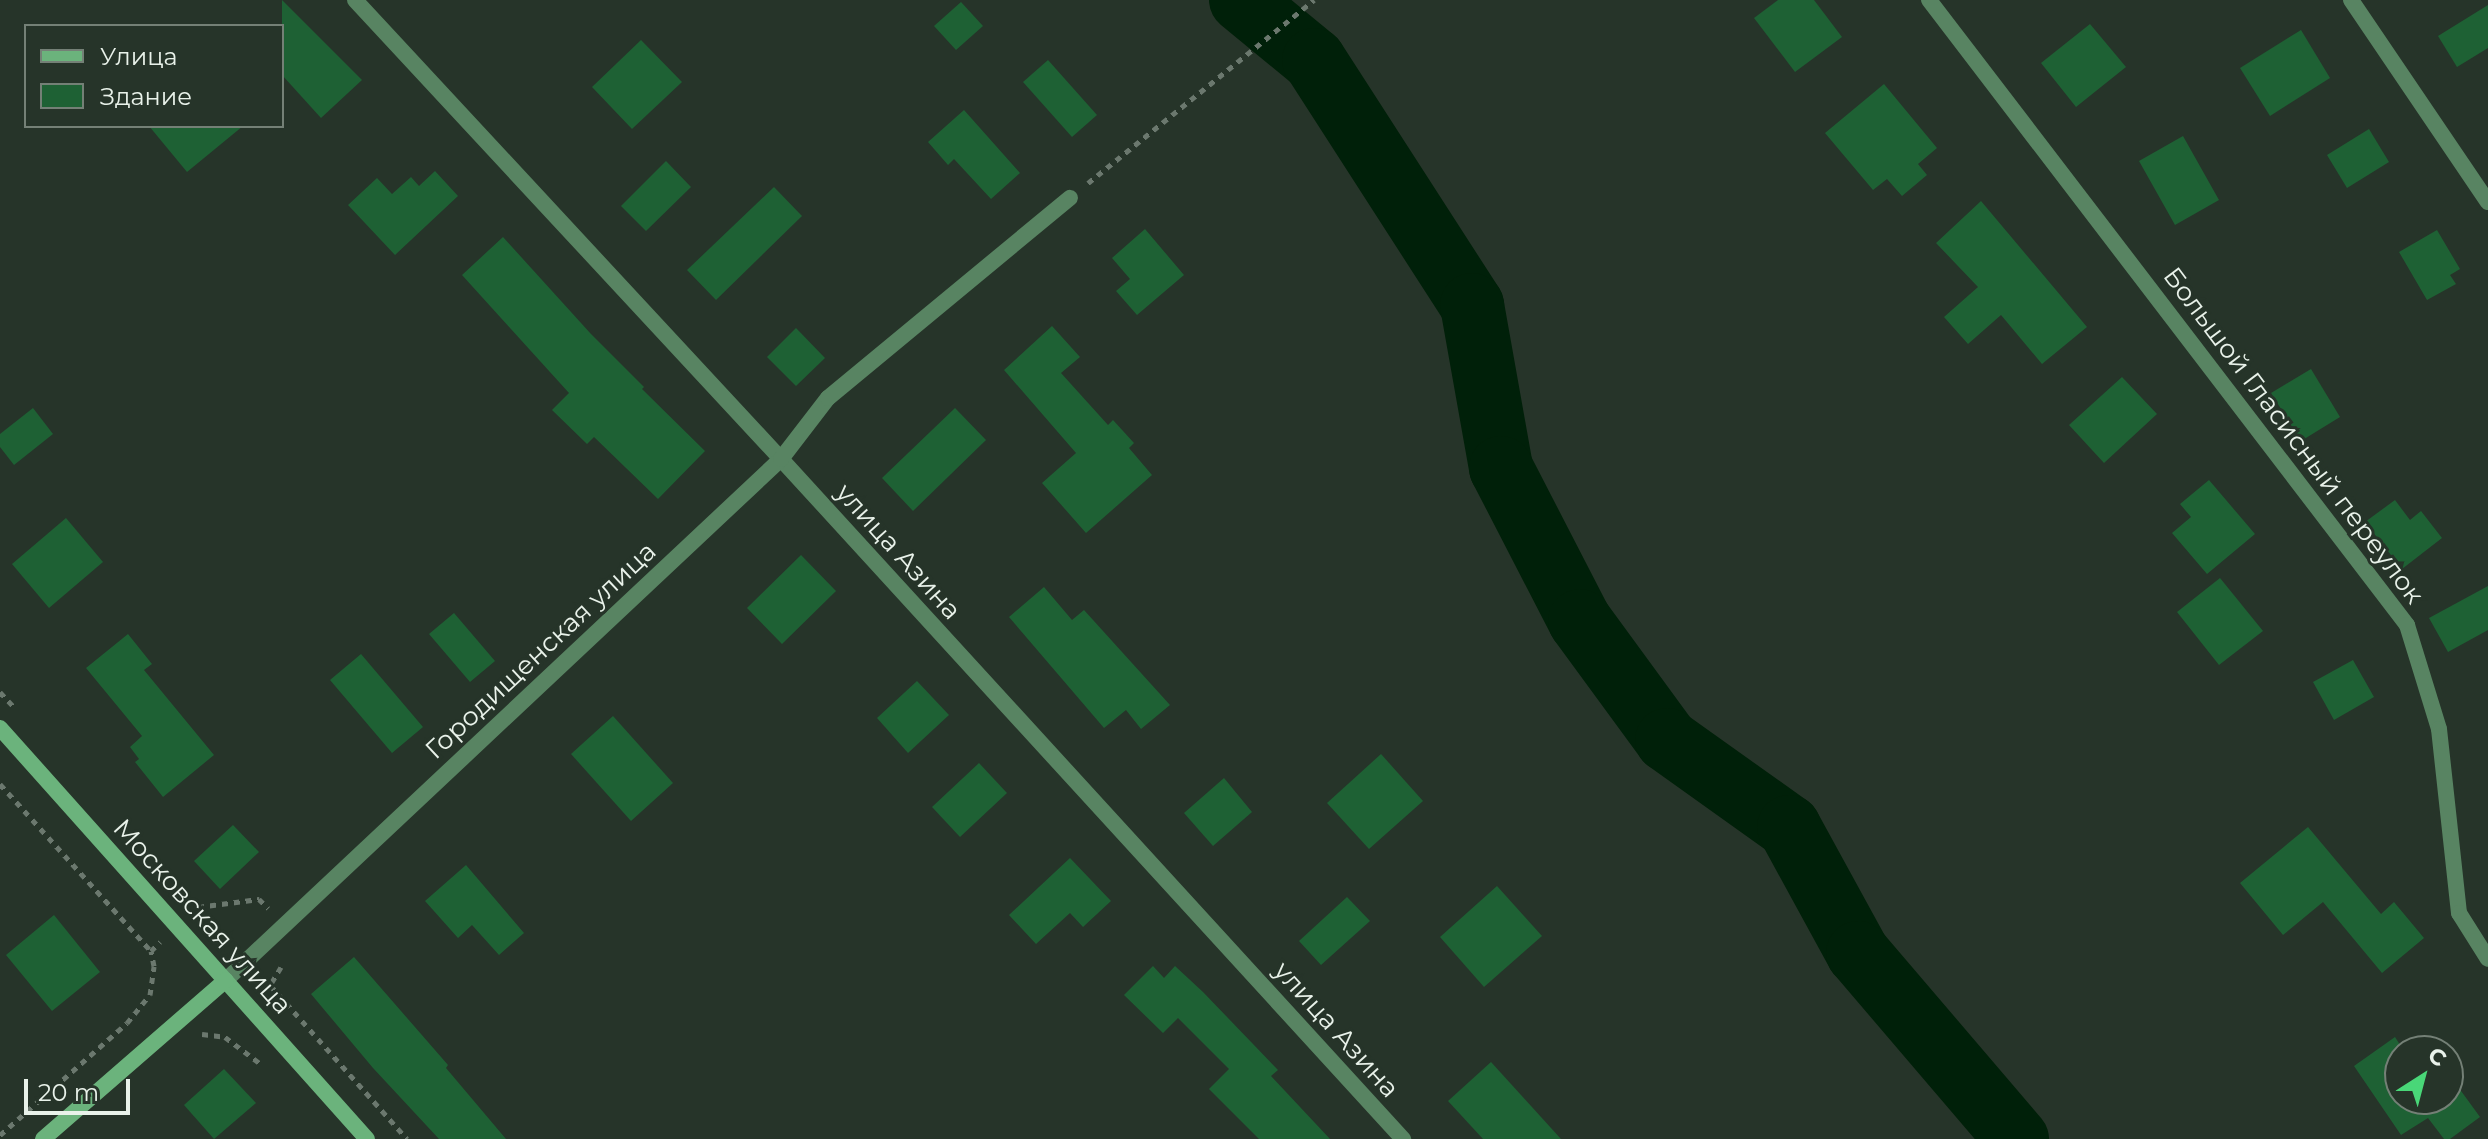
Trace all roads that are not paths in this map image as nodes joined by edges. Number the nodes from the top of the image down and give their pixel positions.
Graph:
1 (355, 0) edge
2 (1929, 0) edge
3 (2351, 0) edge
4 (1070, 198) road end
5 (2488, 202) edge
6 (781, 459) junction
7 (0, 728) edge
8 (2488, 959) edge
9 (226, 980) junction
10 (43, 1139) edge
11 (367, 1139) edge
12 (1403, 1139) edge

1 - 6 street, улица Азина
2 - 8 street, Большой Гласисный переулок
3 - 5 street
4 - 6 street, Городищенская улица
6 - 9 street, Городищенская улица
6 - 12 street, улица Азина
7 - 9 main road, Московская улица
9 - 10 main road, Городищенская улица
9 - 11 main road, Московская улица

